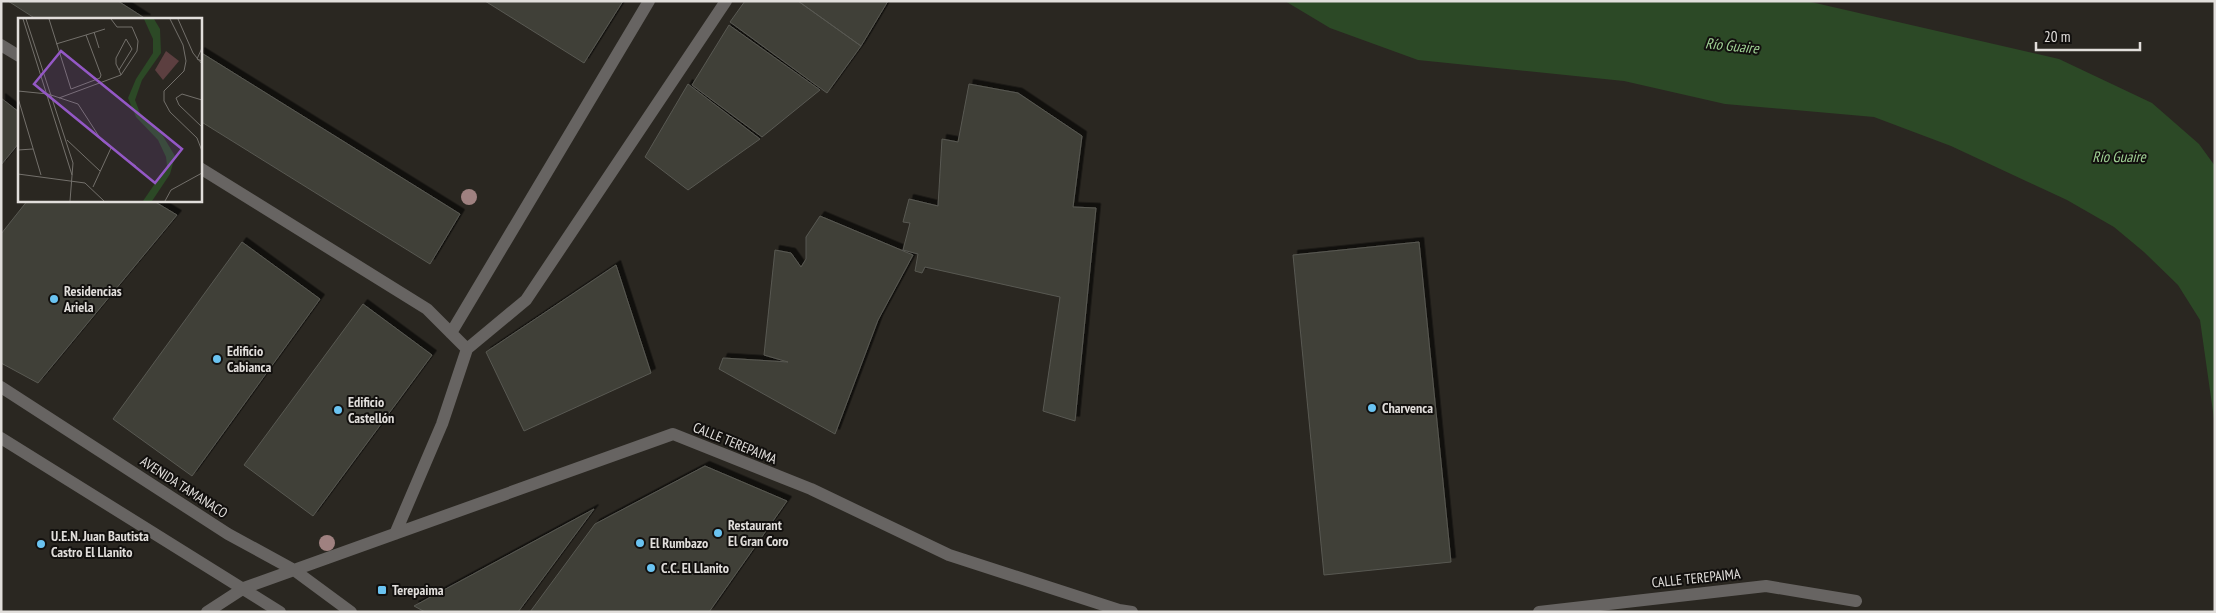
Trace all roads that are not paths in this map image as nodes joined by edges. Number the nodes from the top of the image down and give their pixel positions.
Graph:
1 (650, 1) edge
2 (726, 1) edge
3 (1, 45) edge
4 (18, 55) edge
5 (201, 169) edge
6 (452, 333) junction
7 (467, 349) junction
8 (1, 387) edge
9 (1, 438) edge
10 (395, 534) junction
11 (294, 570) junction
12 (244, 588) junction
13 (1856, 601) dead end
14 (207, 612) edge
15 (280, 612) edge
16 (351, 612) edge
17 (1132, 612) edge
18 (1539, 612) edge

1 - 6 street
2 - 7 street
3 - 4 street
5 - 6 street
6 - 7 street
7 - 10 street
8 - 11 street, AVENIDA TAMANACO
9 - 12 street
10 - 11 street, CALLE TEREPAIMA
10 - 17 street, CALLE TEREPAIMA
11 - 12 street, CALLE TEREPAIMA
11 - 16 street, AVENIDA TAMANACO
12 - 14 street, CALLE TEREPAIMA
12 - 15 street
13 - 18 street, CALLE TEREPAIMA

